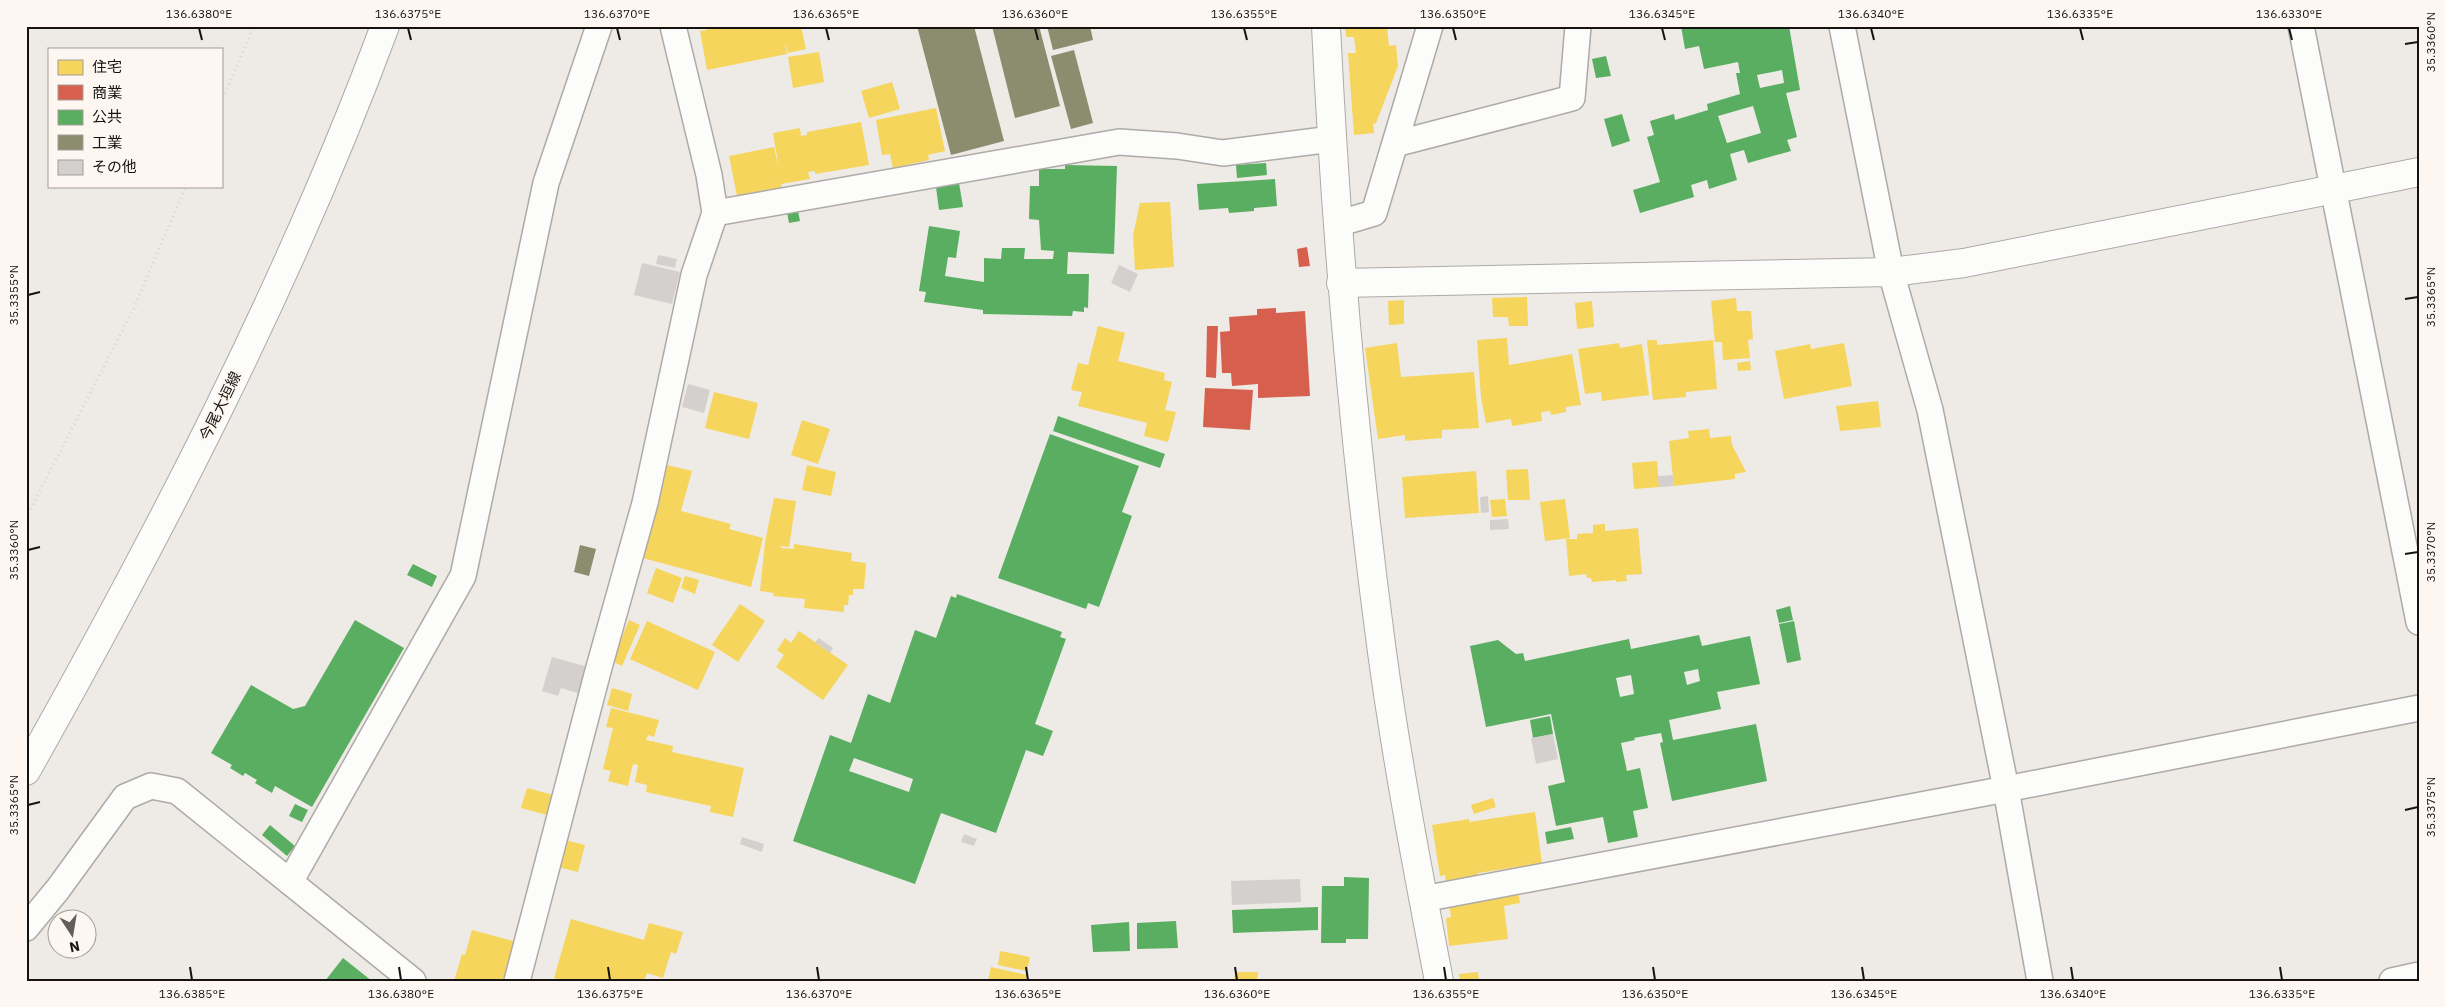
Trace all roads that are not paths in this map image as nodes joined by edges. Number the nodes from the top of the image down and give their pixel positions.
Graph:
1 (385, 26) edge
2 (599, 26) edge
3 (673, 26) edge
4 (1326, 26) edge
5 (1430, 26) edge
6 (1578, 26) edge
7 (1842, 26) edge
8 (2301, 26) edge
9 (1332, 139) junction
10 (1394, 144) junction
11 (2419, 172) edge
12 (2332, 189) junction
13 (715, 214) junction
14 (1337, 224) junction
15 (1891, 272) junction
16 (1341, 283) junction
17 (2419, 622) edge
18 (2419, 708) edge
19 (26, 771) edge
20 (2006, 789) junction
21 (290, 882) junction
22 (1423, 899) junction
23 (26, 928) edge
24 (2419, 975) edge
25 (413, 981) edge
26 (517, 981) edge
27 (1439, 981) edge
28 (2040, 981) edge
29 (2392, 981) edge

1 - 19 street, 今尾大垣線
2 - 21 street
3 - 13 street
4 - 9 street
5 - 10 street
6 - 10 street
7 - 15 street
8 - 12 street
9 - 13 street
9 - 14 street
10 - 14 street
11 - 12 street
12 - 15 street
12 - 17 street
13 - 26 street
14 - 16 street
15 - 16 street
15 - 20 street
16 - 22 street
18 - 20 street
20 - 22 street
20 - 28 street
21 - 23 street
21 - 25 street
22 - 27 street
24 - 29 street

